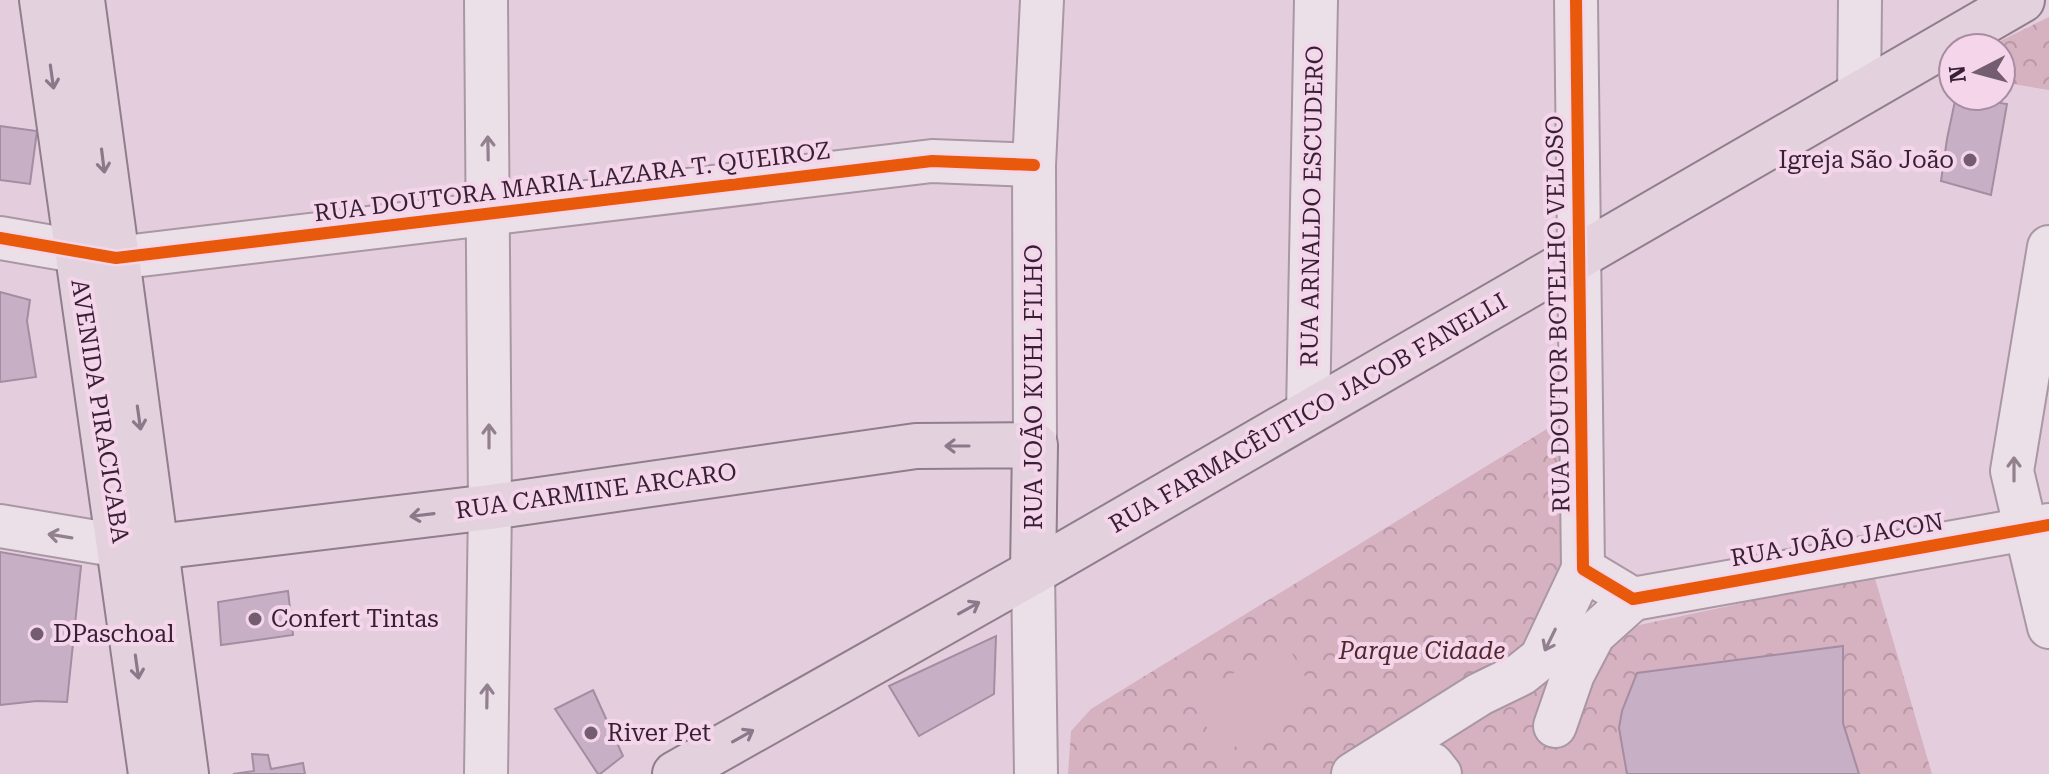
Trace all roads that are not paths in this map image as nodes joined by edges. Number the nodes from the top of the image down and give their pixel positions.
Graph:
1 (42, 0) edge
2 (82, 0) edge
3 (486, 0) edge
4 (1042, 0) edge
5 (1316, 0) edge
6 (1576, 0) edge
7 (1860, 0) edge
8 (2022, 0) edge
9 (1859, 94) junction
10 (1034, 165) junction
11 (489, 214) junction
12 (0, 238) edge
13 (2049, 247) edge
14 (96, 254) junction
15 (1579, 256) junction
16 (1308, 413) junction
17 (1035, 445) junction
18 (490, 507) junction
19 (0, 526) edge
20 (2037, 527) edge
21 (139, 546) junction
22 (1583, 569) junction
23 (1033, 572) junction
24 (1633, 599) junction
25 (2049, 627) edge
26 (1555, 726) dead end
27 (151, 774) edge
28 (186, 774) edge
29 (486, 774) edge
30 (675, 774) edge
31 (1036, 774) edge
32 (1353, 774) edge
33 (1394, 774) edge
34 (1440, 774) edge

1 -> 14 main road, AVENIDA PIRACICABA
2 -> 14 main road, AVENIDA PIRACICABA
11 -> 3 street
4 - 10 street, RUA JOÃO KUHL FILHO
5 - 16 street, RUA ARNALDO ESCUDERO
6 - 15 street, RUA DOUTOR BOTELHO VELOSO
7 - 9 street
8 - 9 main road, RUA FARMACÊUTICO JACOB FANELLI
9 - 15 main road, RUA FARMACÊUTICO JACOB FANELLI
10 - 11 street, RUA DOUTORA MARIA LAZARA T. QUEIROZ
10 - 17 street, RUA JOÃO KUHL FILHO
11 - 14 street, RUA DOUTORA MARIA LAZARA T. QUEIROZ
18 -> 11 street
12 - 14 street, RUA DOUTORA MARIA LAZARA T. QUEIROZ
20 -> 13 street
14 -> 21 main road, AVENIDA PIRACICABA
15 - 16 main road, RUA FARMACÊUTICO JACOB FANELLI
15 - 22 street, RUA DOUTOR BOTELHO VELOSO
16 - 23 main road, RUA FARMACÊUTICO JACOB FANELLI
17 -> 18 main road, RUA CARMINE ARCARO
17 - 23 main road, RUA JOÃO KUHL FILHO
18 -> 21 main road, RUA CARMINE ARCARO
29 -> 18 street
21 -> 19 street
20 - 24 street, RUA JOÃO JACON
20 - 25 street
21 -> 27 main road, AVENIDA PIRACICABA
21 - 28 main road, AVENIDA PIRACICABA
22 - 24 street
22 -> 32 street
30 -> 23 main road, RUA FARMACÊUTICO JACOB FANELLI
23 - 31 street, RUA JOÃO KUHL FILHO
24 - 26 street
33 - 34 street

